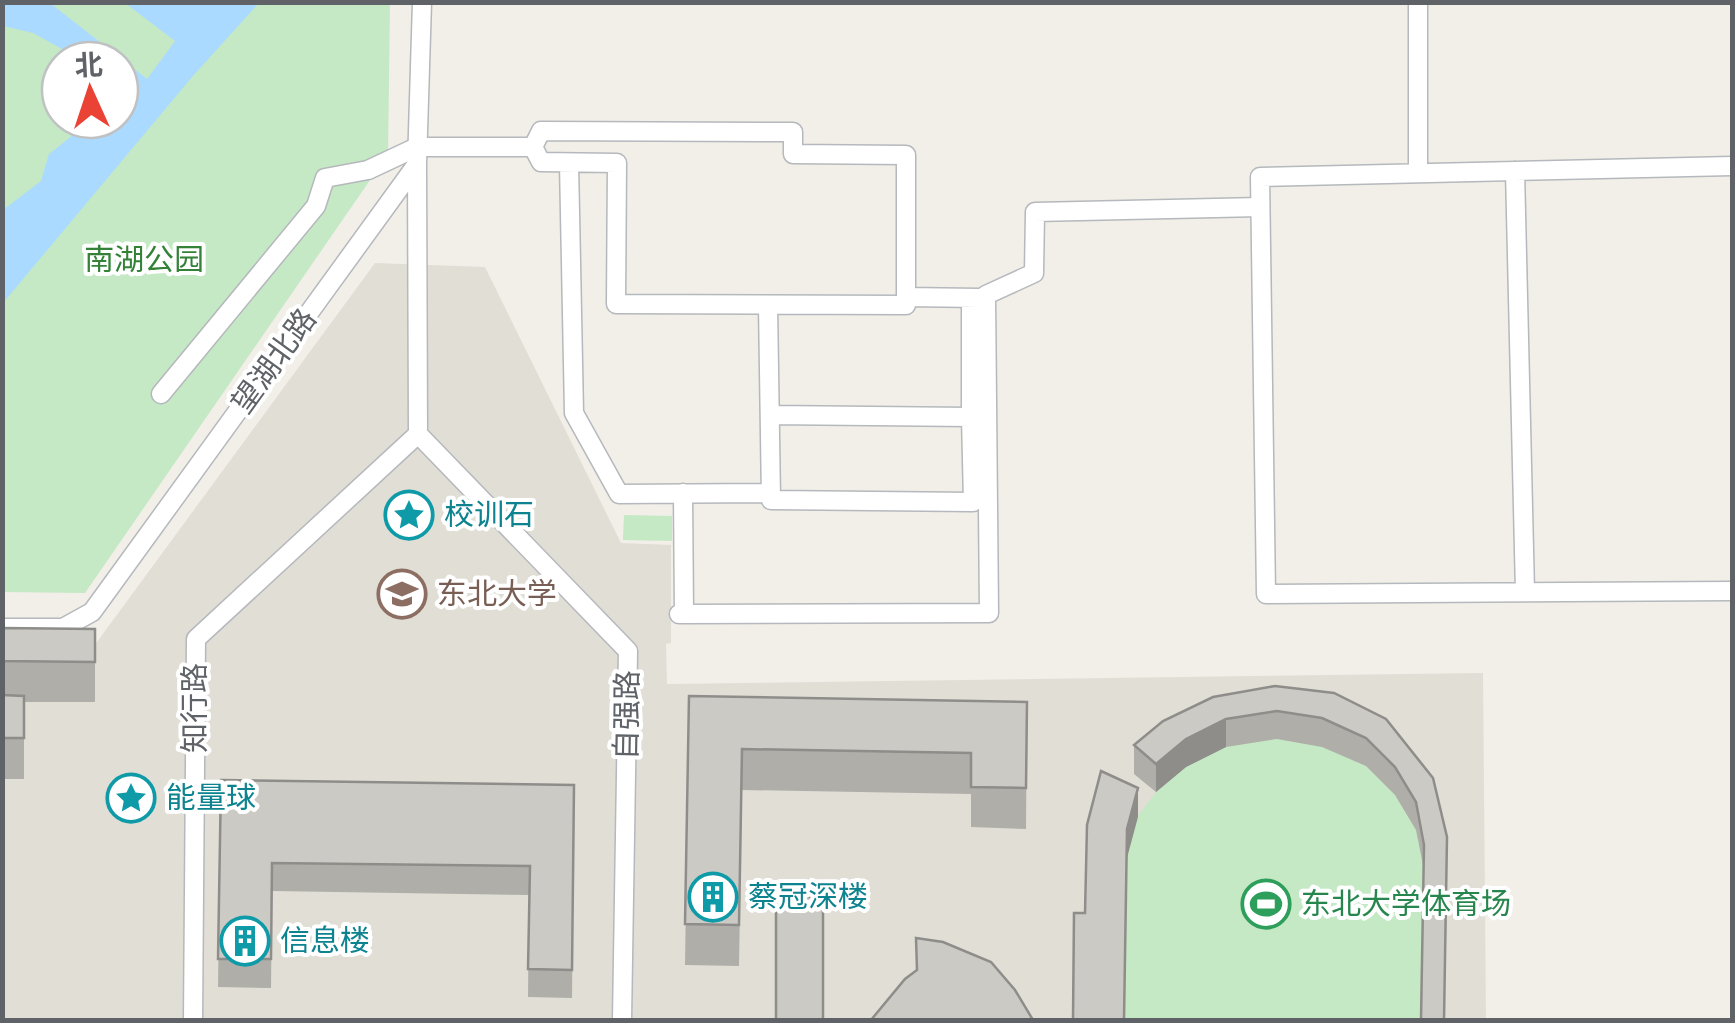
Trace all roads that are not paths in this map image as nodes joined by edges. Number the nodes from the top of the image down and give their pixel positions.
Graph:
1 (422, 2) edge
2 (1418, 2) edge
3 (618, 132) junction
4 (533, 147) junction
5 (417, 156) junction
6 (570, 162) junction
7 (617, 163) junction
8 (1732, 166) edge
9 (1515, 171) junction
10 (1418, 174) junction
11 (1260, 207) junction
12 (906, 298) junction
13 (979, 298) junction
14 (768, 305) junction
15 (161, 394) dead end
16 (770, 415) junction
17 (971, 417) junction
18 (418, 434) junction
19 (683, 493) junction
20 (771, 493) junction
21 (1732, 590) edge
22 (1525, 592) junction
23 (2, 628) edge
24 (193, 1020) edge
25 (622, 1020) edge

1 - 5 street
2 - 10 street
3 - 4 street
3 - 7 street
3 - 12 street
4 - 5 street
4 - 6 street
5 - 15 street
5 - 18 street
5 - 23 street, 望湖北路
6 - 7 street
6 - 19 street
7 - 14 street
8 - 9 street
9 - 10 street
9 - 22 street
10 - 11 street
11 - 13 street
11 - 22 street
12 - 13 street
12 - 14 street
13 - 17 street
13 - 19 street
14 - 16 street
16 - 17 street
16 - 20 street
17 - 20 street
18 - 24 street, 知行路
18 - 25 street, 自强路
19 - 20 street
21 - 22 street

